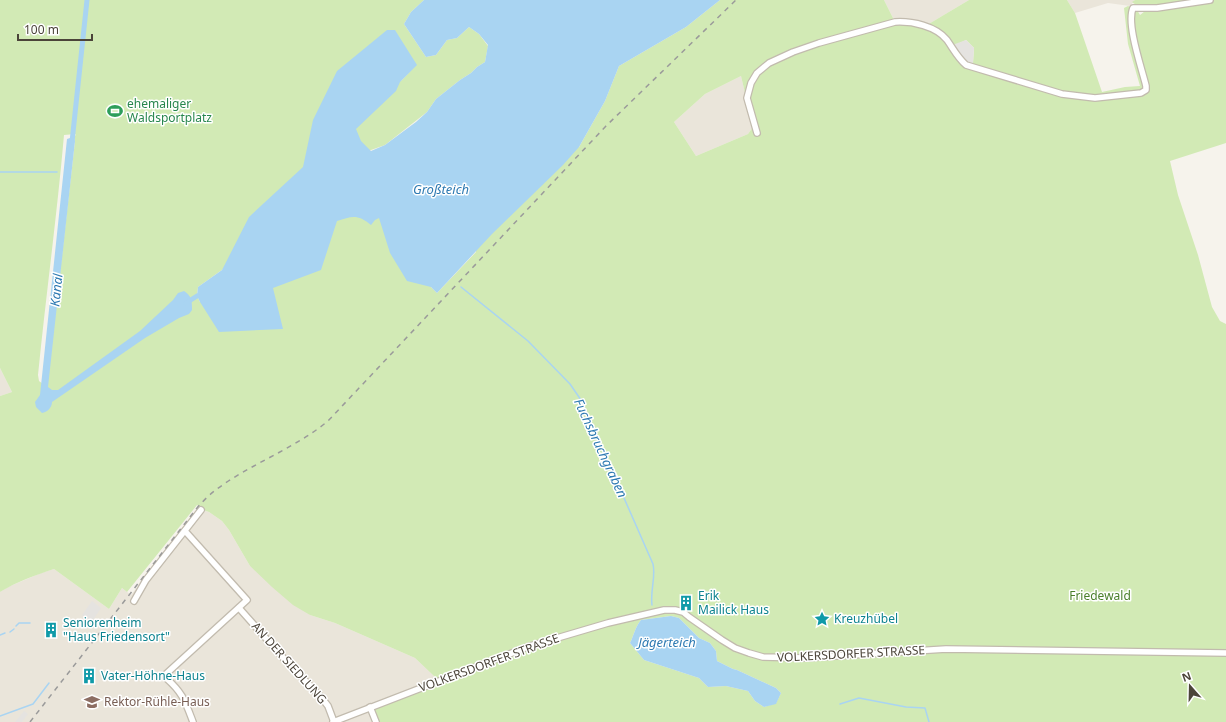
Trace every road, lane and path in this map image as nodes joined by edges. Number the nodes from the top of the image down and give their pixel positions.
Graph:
1 (1210, 0) edge
2 (757, 133) dead end
3 (201, 510) dead end
4 (185, 531) junction
5 (134, 601) dead end
6 (239, 608) junction
7 (1226, 653) edge
8 (370, 707) junction
9 (193, 722) edge
10 (333, 722) edge
11 (376, 722) edge

1 - 2 street
3 - 4 street
4 - 5 street
4 - 6 street
6 - 9 street
6 - 10 street, AN DER SIEDLUNG
7 - 8 street, VOLKERSDORFER STRASSE
8 - 10 street, VOLKERSDORFER STRASSE
8 - 11 street

